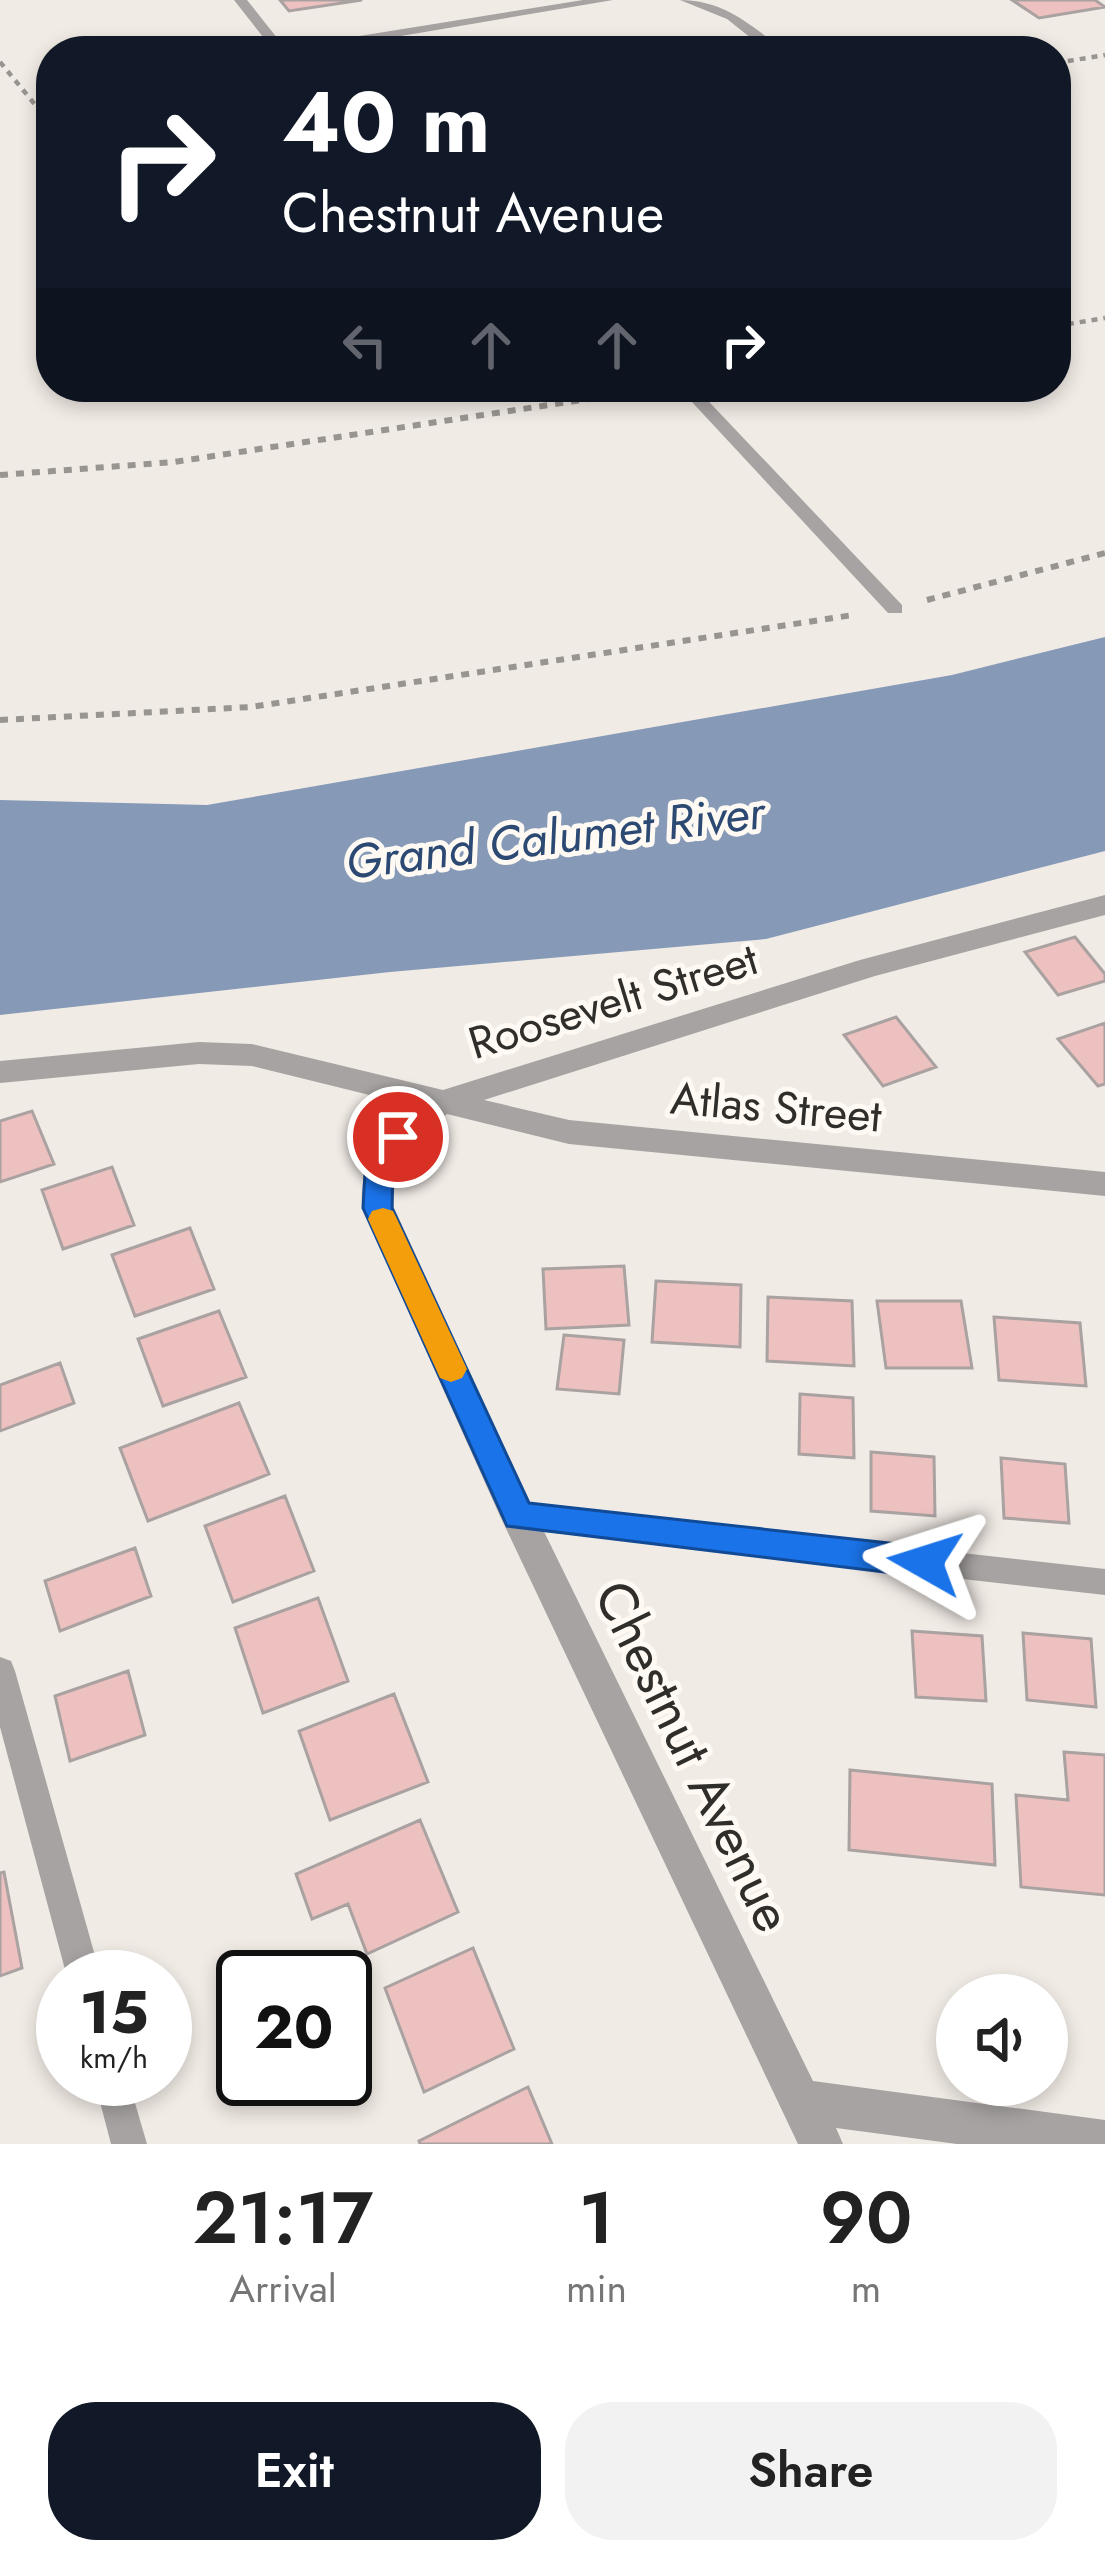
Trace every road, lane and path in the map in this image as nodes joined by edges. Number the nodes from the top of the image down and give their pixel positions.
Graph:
1 (240, 0) edge
2 (607, 0) edge
3 (686, 0) edge
4 (272, 36) edge
5 (380, 36) edge
6 (757, 36) edge
7 (1105, 55) edge
8 (1071, 61) edge
9 (0, 62) edge
10 (36, 106) edge
11 (1105, 318) edge
12 (1071, 324) edge
13 (568, 402) edge
14 (700, 402) edge
15 (0, 475) edge
16 (1105, 554) edge
17 (895, 609) junction
18 (0, 720) edge
19 (1105, 905) edge
20 (0, 1072) edge
21 (441, 1102) junction
22 (1105, 1184) edge
23 (518, 1516) junction
24 (1105, 1582) edge
25 (0, 1671) edge
26 (77, 1950) edge
27 (800, 2101) junction
28 (119, 2106) edge
29 (1105, 2142) edge
30 (129, 2144) edge
31 (821, 2144) edge

1 - 4 lane
2 - 5 lane
3 - 6 lane
7 - 8 path
9 - 10 path
11 - 12 path
13 - 15 path
14 - 17 lane
16 - 17 path
17 - 18 path
19 - 21 street, Roosevelt Street
20 - 21 street, Roosevelt Street
21 - 22 street, Atlas Street
21 - 23 street, Chestnut Avenue
23 - 24 lane
23 - 27 street, Chestnut Avenue
25 - 26 lane
27 - 29 street
27 - 31 street, Chestnut Avenue
28 - 30 lane

